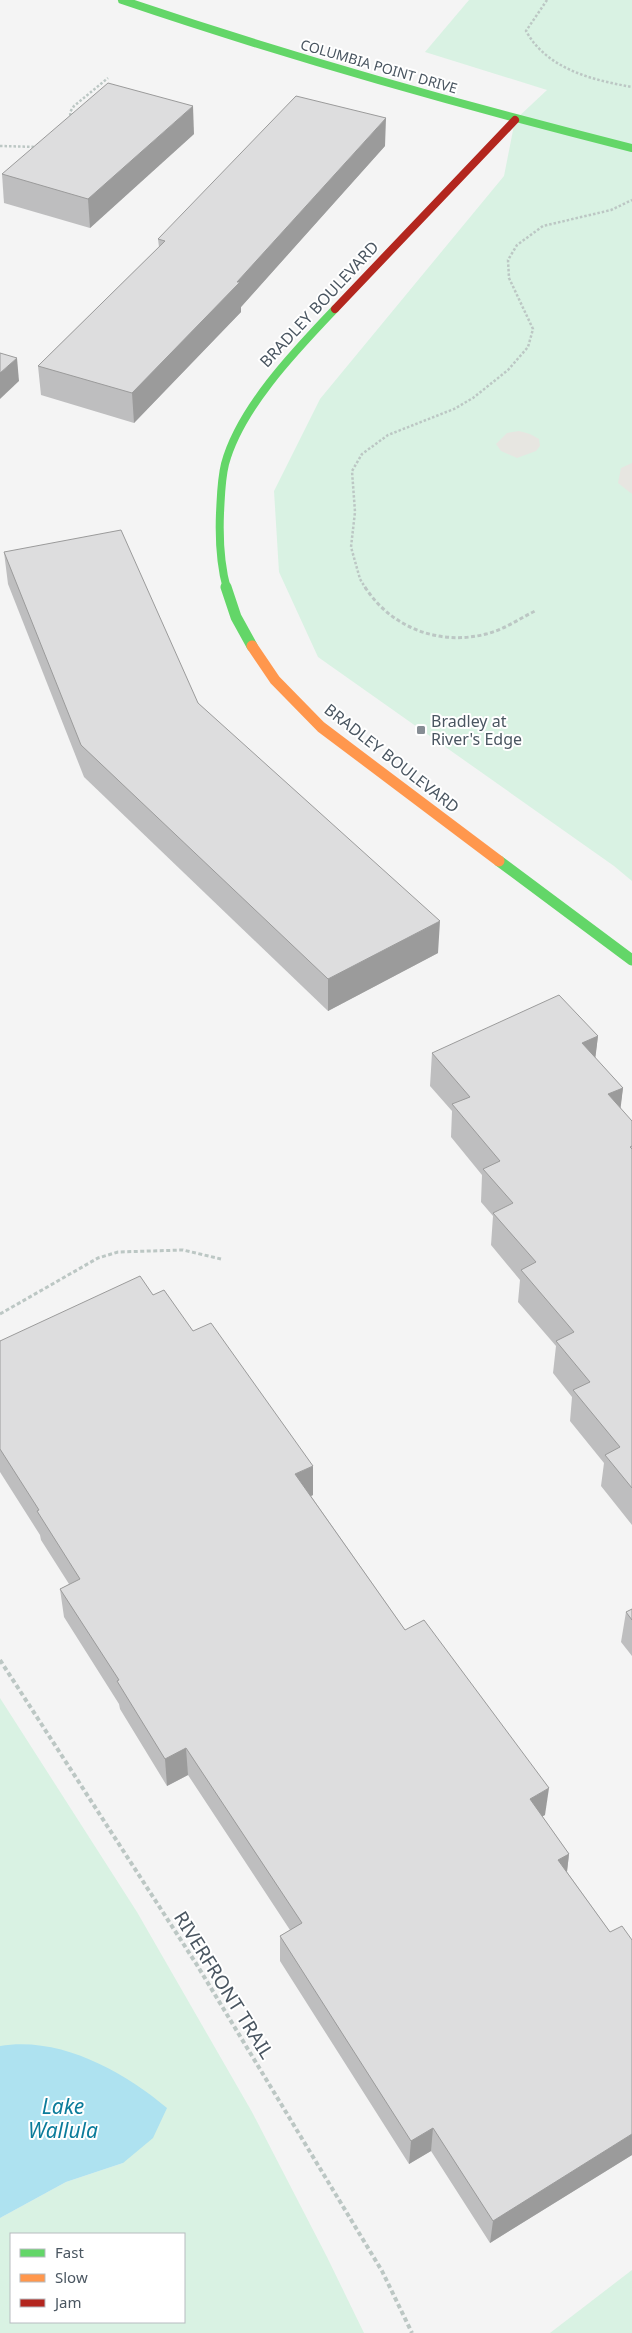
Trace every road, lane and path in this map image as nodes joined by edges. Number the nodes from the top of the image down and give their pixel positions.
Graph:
1 (122, 0) edge
2 (547, 0) edge
3 (108, 78) dead end
4 (632, 87) edge
5 (515, 120) junction
6 (71, 124) edge
7 (0, 146) edge
8 (44, 147) edge
9 (632, 148) edge
10 (632, 200) edge
11 (535, 611) dead end
12 (632, 960) edge
13 (221, 1260) dead end
14 (0, 1314) edge
15 (0, 1660) edge
16 (412, 2333) edge

1 - 5 street, COLUMBIA POINT DRIVE
2 - 4 path
3 - 6 path
5 - 9 street, COLUMBIA POINT DRIVE
5 - 12 street, BRADLEY BOULEVARD
7 - 8 path
10 - 11 path
13 - 14 path
15 - 16 path, RIVERFRONT TRAIL

